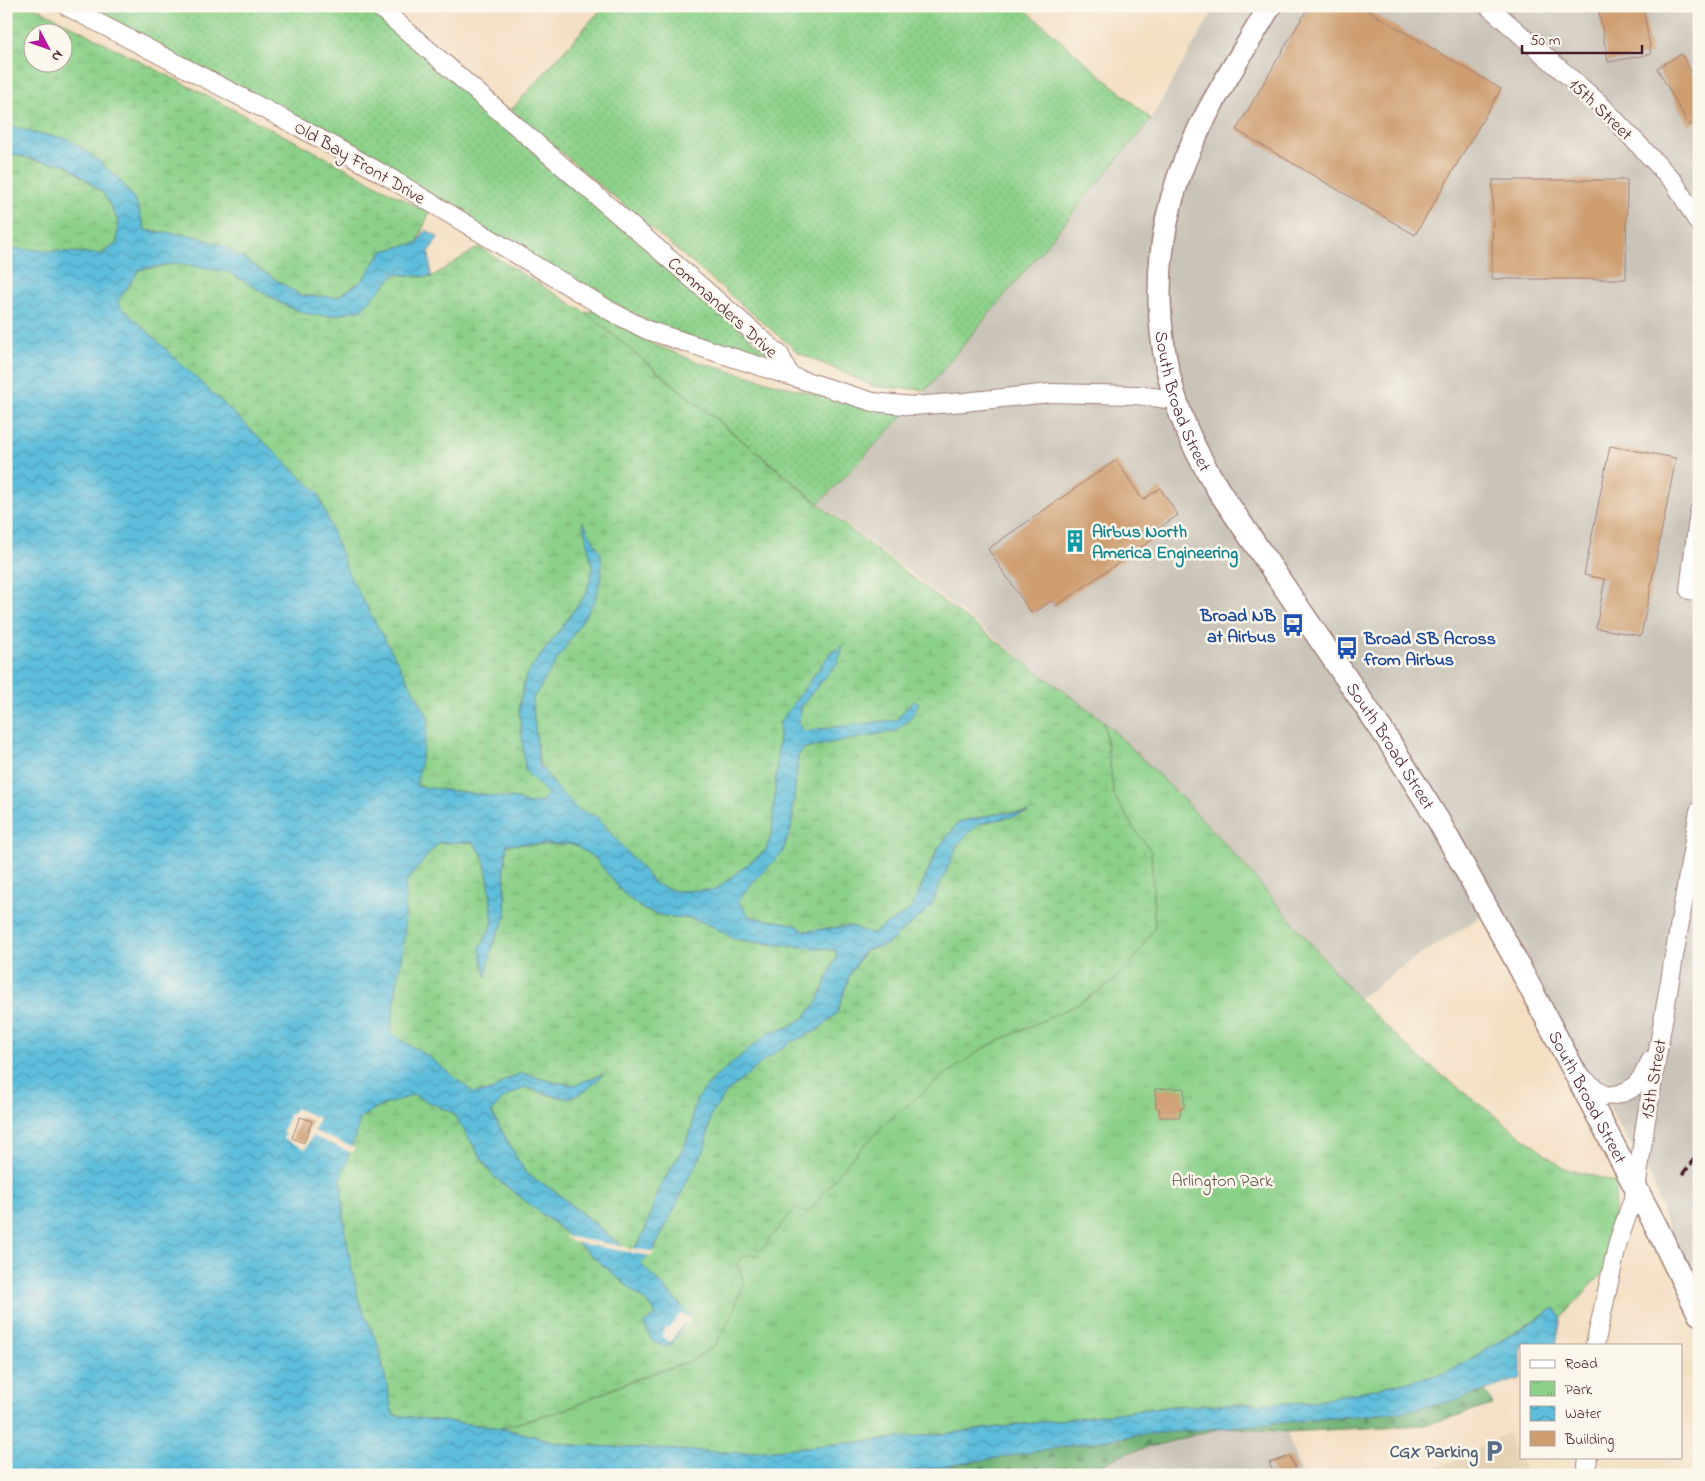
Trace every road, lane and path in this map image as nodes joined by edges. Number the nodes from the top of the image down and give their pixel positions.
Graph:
1 (66, 6) edge
2 (378, 6) edge
3 (1270, 6) edge
4 (1488, 6) edge
5 (1699, 224) edge
6 (790, 376) junction
7 (1176, 400) junction
8 (1699, 512) edge
9 (1699, 592) edge
10 (1699, 811) edge
11 (1696, 840) edge
12 (1659, 1042) junction
13 (1575, 1072) junction
14 (1636, 1190) junction
15 (1697, 1304) edge
16 (1595, 1344) edge
17 (1588, 1458) edge
18 (1586, 1475) edge

1 - 6 street, Old Bay Front Drive
2 - 6 street, Commanders Drive
3 - 7 street, South Broad Street
4 - 5 street, 15th Street
6 - 7 street, Commanders Drive
7 - 13 street, South Broad Street
8 - 9 street
10 - 11 street, 15th Street
11 - 12 street, 15th Street
12 - 13 street
12 - 14 street, 15th Street
13 - 14 street, South Broad Street
14 - 15 street, South Broad Street
14 - 16 street, 15th Street
17 - 18 street

